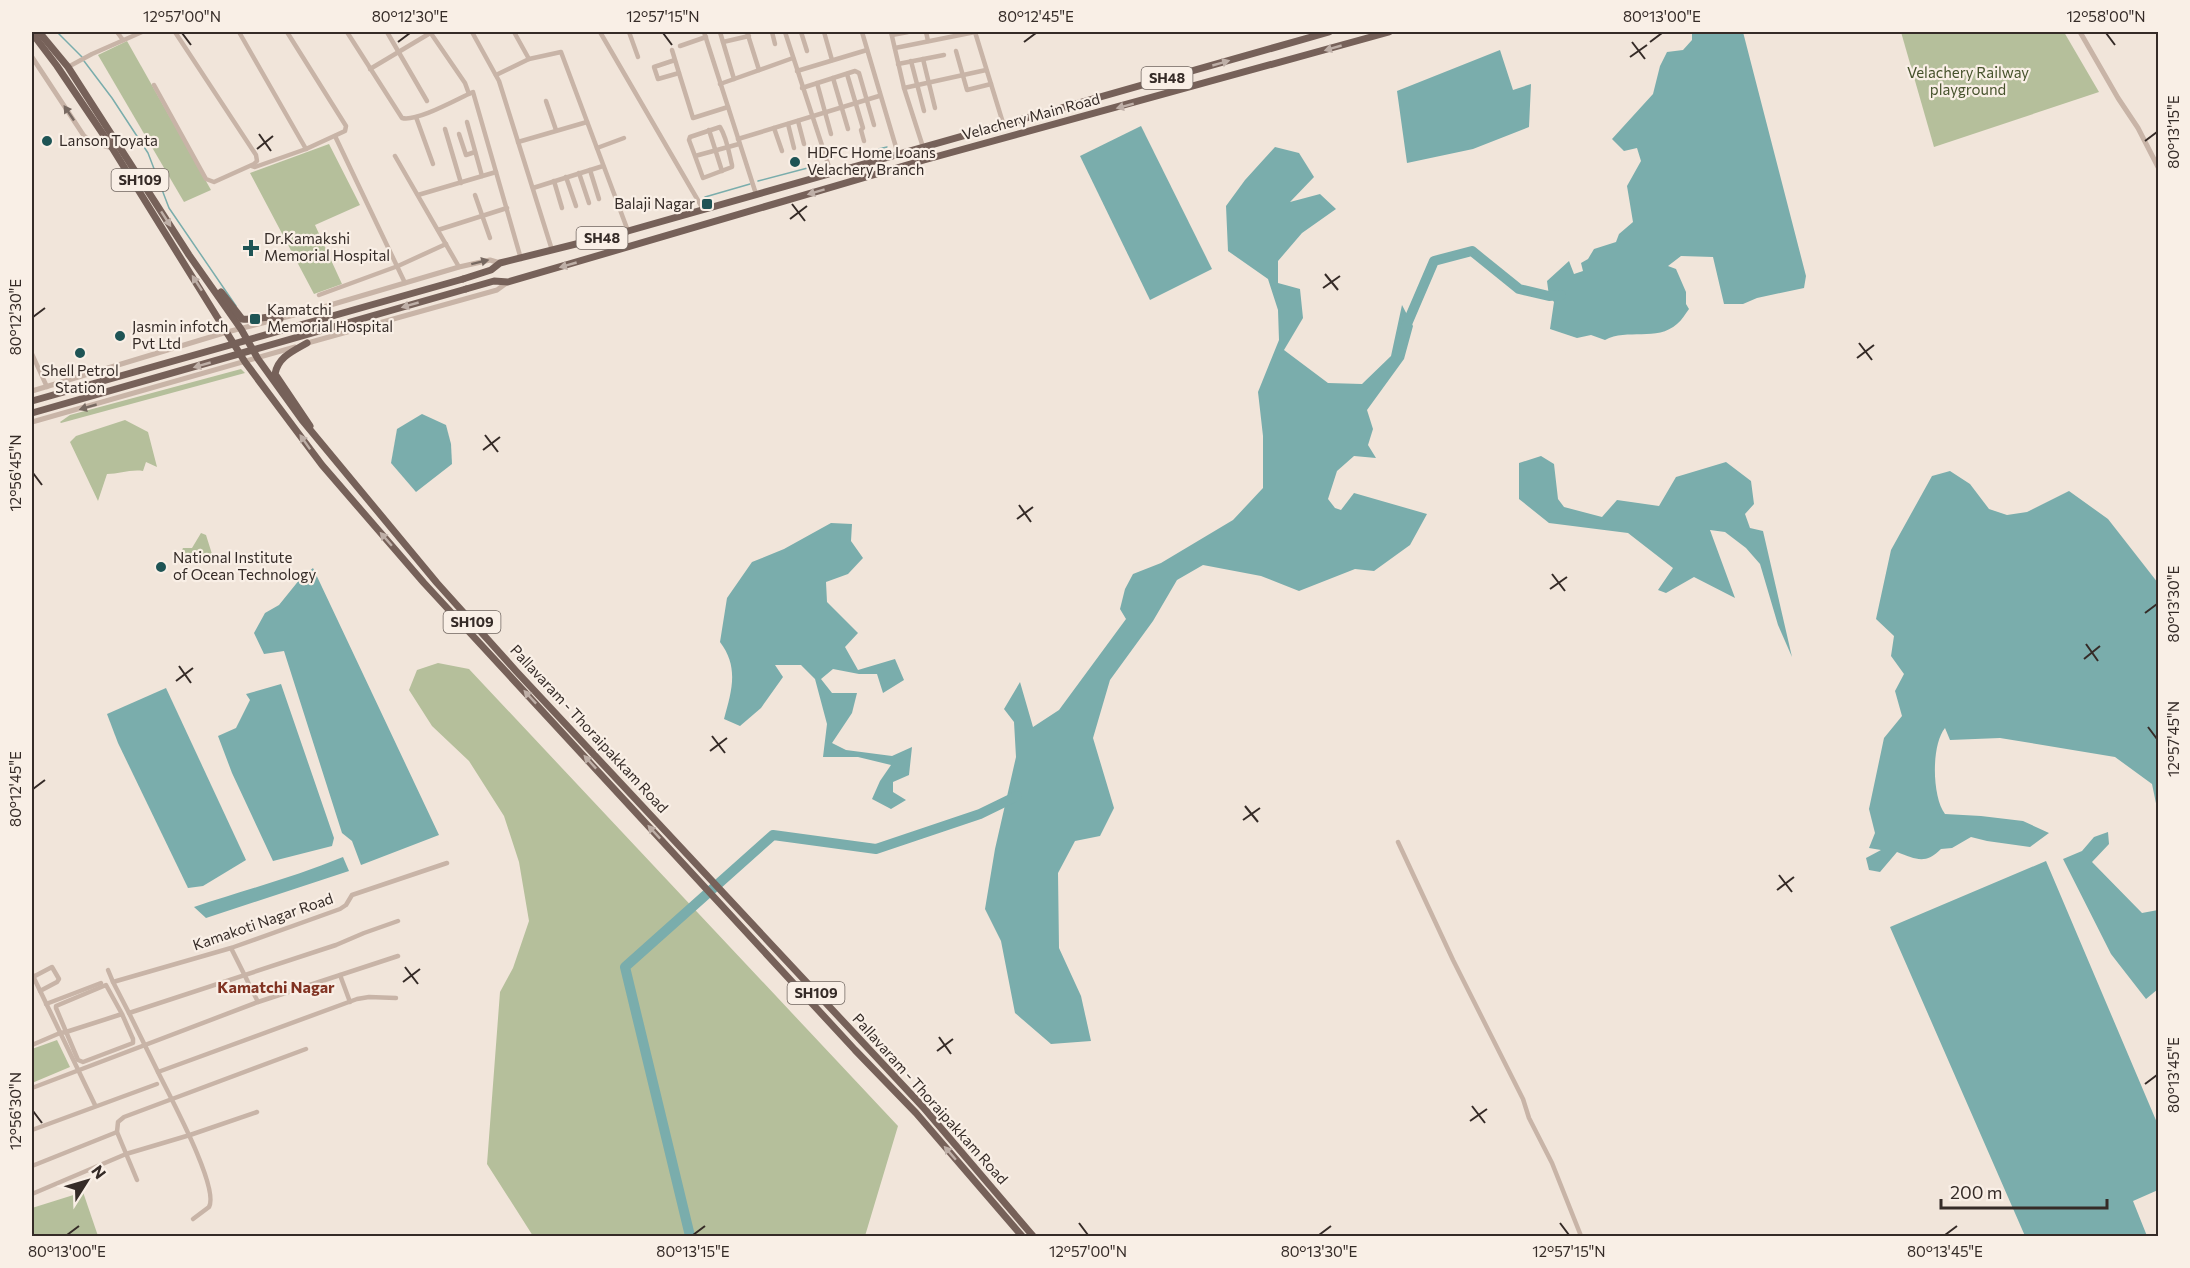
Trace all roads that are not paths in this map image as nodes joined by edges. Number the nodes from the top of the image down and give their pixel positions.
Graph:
1 (39, 32) edge
2 (117, 32) edge
3 (142, 32) edge
4 (175, 32) edge
5 (239, 32) edge
6 (287, 32) edge
7 (347, 32) edge
8 (387, 32) edge
9 (431, 32) edge
10 (472, 32) edge
11 (514, 32) edge
12 (600, 32) edge
13 (629, 32) edge
14 (704, 32) edge
15 (720, 32) edge
16 (772, 32) edge
17 (785, 32) edge
18 (801, 32) edge
19 (824, 32) edge
20 (862, 32) edge
21 (908, 32) edge
22 (926, 32) edge
23 (975, 32) edge
24 (1329, 32) edge
25 (1389, 32) edge
26 (2080, 32) edge
27 (32, 33) edge
28 (891, 33) edge
29 (748, 34) edge
30 (706, 38) junction
31 (123, 40) junction
32 (928, 41) junction
33 (723, 42) junction
34 (776, 44) dead end
35 (680, 46) dead end
36 (895, 48) junction
37 (1274, 48) junction
38 (672, 50) dead end
39 (867, 50) junction
40 (398, 51) junction
41 (807, 51) dead end
42 (956, 51) dead end
43 (944, 55) dead end
44 (32, 57) edge
45 (638, 57) dead end
46 (793, 58) junction
47 (529, 59) junction
48 (923, 59) junction
49 (675, 60) junction
50 (832, 60) junction
51 (912, 61) junction
52 (1278, 63) junction
53 (898, 64) junction
54 (68, 67) junction
55 (370, 69) junction
56 (759, 70) junction
57 (986, 70) junction
58 (60, 71) junction
59 (797, 71) junction
60 (679, 73) junction
61 (848, 74) junction
62 (496, 75) junction
63 (963, 75) junction
64 (833, 78) junction
65 (734, 79) junction
66 (817, 83) junction
67 (930, 83) junction
68 (720, 84) junction
69 (991, 84) junction
70 (154, 85) dead end
71 (917, 86) junction
72 (802, 88) junction
73 (904, 88) junction
74 (469, 94) junction
75 (879, 96) junction
76 (867, 99) junction
77 (427, 101) dead end
78 (546, 101) dead end
79 (855, 103) junction
80 (728, 107) junction
81 (842, 108) junction
82 (935, 108) dead end
83 (924, 111) dead end
84 (825, 114) junction
85 (416, 117) junction
86 (812, 118) junction
87 (798, 121) junction
88 (467, 122) dead end
89 (587, 122) junction
90 (1003, 123) junction
91 (788, 124) junction
92 (874, 125) dead end
93 (774, 128) junction
94 (445, 129) dead end
95 (848, 129) dead end
96 (556, 130) junction
97 (709, 130) junction
98 (764, 131) junction
99 (831, 134) dead end
100 (459, 135) dead end
101 (335, 136) junction
102 (624, 138) dead end
103 (766, 139) dead end
104 (739, 141) junction
105 (864, 141) dead end
106 (518, 142) junction
107 (804, 144) dead end
108 (727, 147) junction
109 (923, 147) junction
110 (112, 148) junction
111 (597, 148) junction
112 (794, 148) dead end
113 (306, 149) junction
114 (715, 150) junction
115 (782, 151) dead end
116 (475, 152) junction
117 (898, 154) junction
118 (394, 156) dead end
119 (695, 156) junction
120 (433, 164) dead end
121 (251, 166) junction
122 (603, 166) junction
123 (2158, 167) edge
124 (590, 170) junction
125 (722, 171) junction
126 (496, 172) junction
127 (579, 173) junction
128 (831, 173) junction
129 (482, 176) junction
130 (567, 177) junction
131 (554, 181) junction
132 (461, 183) junction
133 (533, 188) junction
134 (756, 194) junction
135 (418, 195) junction
136 (475, 195) dead end
137 (599, 199) dead end
138 (589, 203) dead end
139 (576, 206) dead end
140 (507, 208) junction
141 (562, 208) dead end
142 (704, 209) junction
143 (482, 215) junction
144 (438, 230) junction
145 (628, 231) junction
146 (604, 237) junction
147 (490, 238) dead end
148 (446, 244) junction
149 (552, 250) junction
150 (609, 253) junction
151 (521, 259) junction
152 (500, 264) junction
153 (398, 266) junction
154 (197, 267) junction
155 (459, 267) junction
156 (508, 282) junction
157 (405, 283) junction
158 (319, 295) dead end
159 (280, 318) junction
160 (241, 329) junction
161 (227, 332) junction
162 (307, 343) junction
163 (32, 354) edge
164 (258, 359) junction
165 (246, 362) junction
166 (47, 387) junction
167 (32, 391) edge
168 (32, 401) edge
169 (294, 404) junction
170 (32, 413) edge
171 (32, 422) edge
172 (503, 663) junction
173 (559, 723) junction
174 (634, 797) junction
175 (629, 805) junction
176 (1398, 842) dead end
177 (447, 863) dead end
178 (398, 921) dead end
179 (751, 922) junction
180 (744, 929) junction
181 (231, 948) junction
182 (398, 956) dead end
183 (108, 970) dead end
184 (245, 974) junction
185 (32, 975) edge
186 (340, 975) junction
187 (113, 981) junction
188 (101, 983) dead end
189 (40, 991) junction
190 (396, 998) dead end
191 (258, 1002) junction
192 (350, 1002) junction
193 (46, 1004) junction
194 (129, 1013) junction
195 (122, 1014) junction
196 (66, 1032) junction
197 (60, 1033) junction
198 (32, 1045) edge
199 (144, 1045) junction
200 (306, 1049) dead end
201 (888, 1070) junction
202 (77, 1071) junction
203 (158, 1072) junction
204 (881, 1077) junction
205 (157, 1084) dead end
206 (32, 1088) edge
207 (172, 1100) junction
208 (95, 1105) junction
209 (257, 1112) dead end
210 (32, 1130) edge
211 (117, 1132) junction
212 (190, 1135) junction
213 (126, 1154) junction
214 (32, 1166) edge
215 (984, 1179) junction
216 (137, 1180) dead end
217 (978, 1185) junction
218 (32, 1194) edge
219 (1001, 1199) junction
220 (995, 1204) junction
221 (193, 1219) dead end
222 (1029, 1232) edge
223 (1020, 1234) edge
224 (1581, 1236) edge

1 - 54 main road, Pallavaram - Thoraipakkam Road / SH109
2 - 31 street
3 - 31 street
4 - 121 street
5 - 113 street
6 - 101 street
7 - 55 street
8 - 40 street
9 - 40 street
9 - 74 street
10 - 62 street
11 - 47 street
12 - 142 street
13 - 45 street
14 - 30 street
15 - 33 street
16 - 34 street
17 - 46 street
18 - 41 street
19 - 50 street
20 - 39 street
21 - 28 street
22 - 32 street
23 - 32 street
23 - 57 street
24 - 37 main road, Velachery Main Road / SH48
25 -> 52 main road, Velachery Main Road / SH48
26 - 123 street
27 - 58 main road, Pallavaram - Thoraipakkam Road / SH109
28 - 36 street
29 - 33 street
29 - 56 street
30 - 35 street
30 - 68 street
31 - 54 street
32 - 36 street
33 - 65 street
36 - 53 street
37 - 52 main road
90 -> 37 main road, Velachery Main Road / SH48
38 - 49 street
39 - 50 street
39 - 75 street
40 - 55 street
40 - 77 street
42 - 63 street
43 - 48 street
110 -> 44 street
46 - 56 street
46 - 59 street
47 - 62 street
47 - 89 street
48 - 51 street
48 - 67 street
49 - 60 street
49 - 60 street
50 - 59 street
51 - 53 street
51 - 71 street
52 -> 150 main road, Velachery Main Road / SH48
53 - 73 street
54 - 58 street
54 -> 154 main road, Pallavaram - Thoraipakkam Road / SH109
55 - 85 street
56 - 65 street
57 - 63 street
57 - 69 street
58 - 110 main road, Pallavaram - Thoraipakkam Road / SH109
59 - 72 street
60 - 80 street
61 - 64 street
61 - 76 street
61 - 79 street
62 - 106 street
63 - 67 street
63 - 69 street
64 - 66 street
64 - 81 street
65 - 68 street
66 - 72 street
66 - 84 street
67 - 71 street
67 - 82 street
68 - 80 street
69 - 90 street
70 - 121 street
71 - 73 street
71 - 83 street
72 - 86 street
73 - 109 street
74 - 85 street
74 - 126 street
75 - 76 street
75 - 117 street
76 - 79 street
76 - 92 street
78 - 96 street
79 - 81 street
79 - 105 street
80 - 104 street
81 - 84 street
81 - 95 street
84 - 86 street
84 - 99 street
85 - 120 street
86 - 87 street
86 - 128 street
87 - 91 street
87 - 107 street
88 - 116 street
89 - 96 street
89 - 111 street
90 - 109 main road, Velachery Main Road / SH48
91 - 93 street
91 - 112 street
93 - 98 street
93 - 115 street
94 - 132 street
96 - 106 street
97 - 108 street
97 - 114 street
97 - 119 street
98 - 103 street
98 - 104 street
100 - 116 street
101 - 113 street
101 - 153 street
102 - 111 street
104 - 108 street
104 - 134 street
106 - 133 street
108 - 114 street
108 - 125 street
109 - 117 main road, Velachery Main Road / SH48
161 -> 110 main road, Pallavaram - Thoraipakkam Road / SH109
111 - 122 street
113 - 121 street
114 - 119 street
114 - 125 street
116 - 129 street
117 - 128 main road, Velachery Main Road / SH48
118 - 135 street
119 - 125 street
122 - 124 street
122 - 145 street
124 - 127 street
124 - 137 street
126 - 129 street
126 - 140 street
127 - 130 street
127 - 138 street
128 - 134 main road, Velachery Main Road / SH48
129 - 132 street
130 - 131 street
130 - 139 street
131 - 133 street
131 - 141 street
132 - 135 street
133 - 149 street
134 - 142 main road, Velachery Main Road / SH48
135 - 144 street
136 - 143 street
140 - 143 street
140 - 151 street
142 - 145 main road, Velachery Main Road / SH48
143 - 144 street
143 - 147 street
144 - 148 street
145 - 146 main road, Velachery Main Road / SH48
146 - 149 main road, Velachery Main Road / SH48
146 - 150 main road
148 - 153 street
148 - 155 street
149 - 151 main road, Velachery Main Road / SH48
150 -> 156 main road, Velachery Main Road / SH48
151 - 152 main road, Velachery Main Road / SH48
155 -> 152 street
152 - 168 main road, SH48, bridge
153 - 157 street
153 - 158 street
154 - 159 main road
154 - 160 main road, Pallavaram - Thoraipakkam Road / SH109
155 - 157 street
156 - 162 street
156 -> 170 main road, SH48, bridge
157 - 159 street
159 - 160 street
160 - 161 street
160 - 164 main road, Pallavaram - Thoraipakkam Road / SH109
161 - 165 main road, Pallavaram - Thoraipakkam Road / SH109
161 - 166 street
162 - 164 street
162 - 169 main road
163 - 166 street
164 - 165 street
164 - 169 main road, Pallavaram - Thoraipakkam Road / SH109
165 -> 171 street
172 -> 165 main road, Pallavaram - Thoraipakkam Road / SH109
166 - 167 street
169 - 172 main road, Pallavaram - Thoraipakkam Road / SH109
172 - 173 main road, Pallavaram - Thoraipakkam Road / SH109
173 - 174 main road, Pallavaram - Thoraipakkam Road / SH109
175 -> 173 main road, Pallavaram - Thoraipakkam Road / SH109
174 - 175 main road
174 - 179 main road, Pallavaram - Thoraipakkam Road / SH109
180 -> 175 main road, Pallavaram - Thoraipakkam Road / SH109
176 - 224 street
177 - 181 street, Kamakoti Nagar Road
178 - 184 street
179 - 180 main road
179 - 201 main road, Pallavaram - Thoraipakkam Road / SH109
180 - 204 main road, Pallavaram - Thoraipakkam Road / SH109
181 - 184 street
181 - 187 street, Kamakoti Nagar Road
182 - 186 street
183 - 187 street
184 - 191 street
184 - 194 street
185 - 189 street
185 - 189 street
186 - 191 street
186 - 192 street
187 - 194 street
188 - 193 street
189 - 193 street
190 - 192 street
191 - 199 street
192 - 203 street
193 - 197 street
194 - 199 street
195 - 196 street
195 - 196 street
195 - 196 street
196 - 197 street
197 - 198 street
197 - 202 street
199 - 202 street
199 - 203 street
200 - 207 street
201 - 204 main road
201 - 215 main road, Pallavaram - Thoraipakkam Road / SH109
202 - 206 street
202 - 208 street
203 - 207 street
217 -> 204 main road, Pallavaram - Thoraipakkam Road / SH109
205 - 208 street
207 - 211 street
207 - 212 street
208 - 210 street
209 - 212 street
211 - 213 street
211 - 214 street
212 - 213 street
212 - 221 street
213 - 216 street
213 - 218 street
215 - 217 main road
215 - 219 main road, Pallavaram - Thoraipakkam Road / SH109
217 - 220 main road, Pallavaram - Thoraipakkam Road / SH109
219 - 220 main road
219 - 222 main road, Pallavaram - Thoraipakkam Road / SH109
220 - 223 main road, Pallavaram - Thoraipakkam Road / SH109

